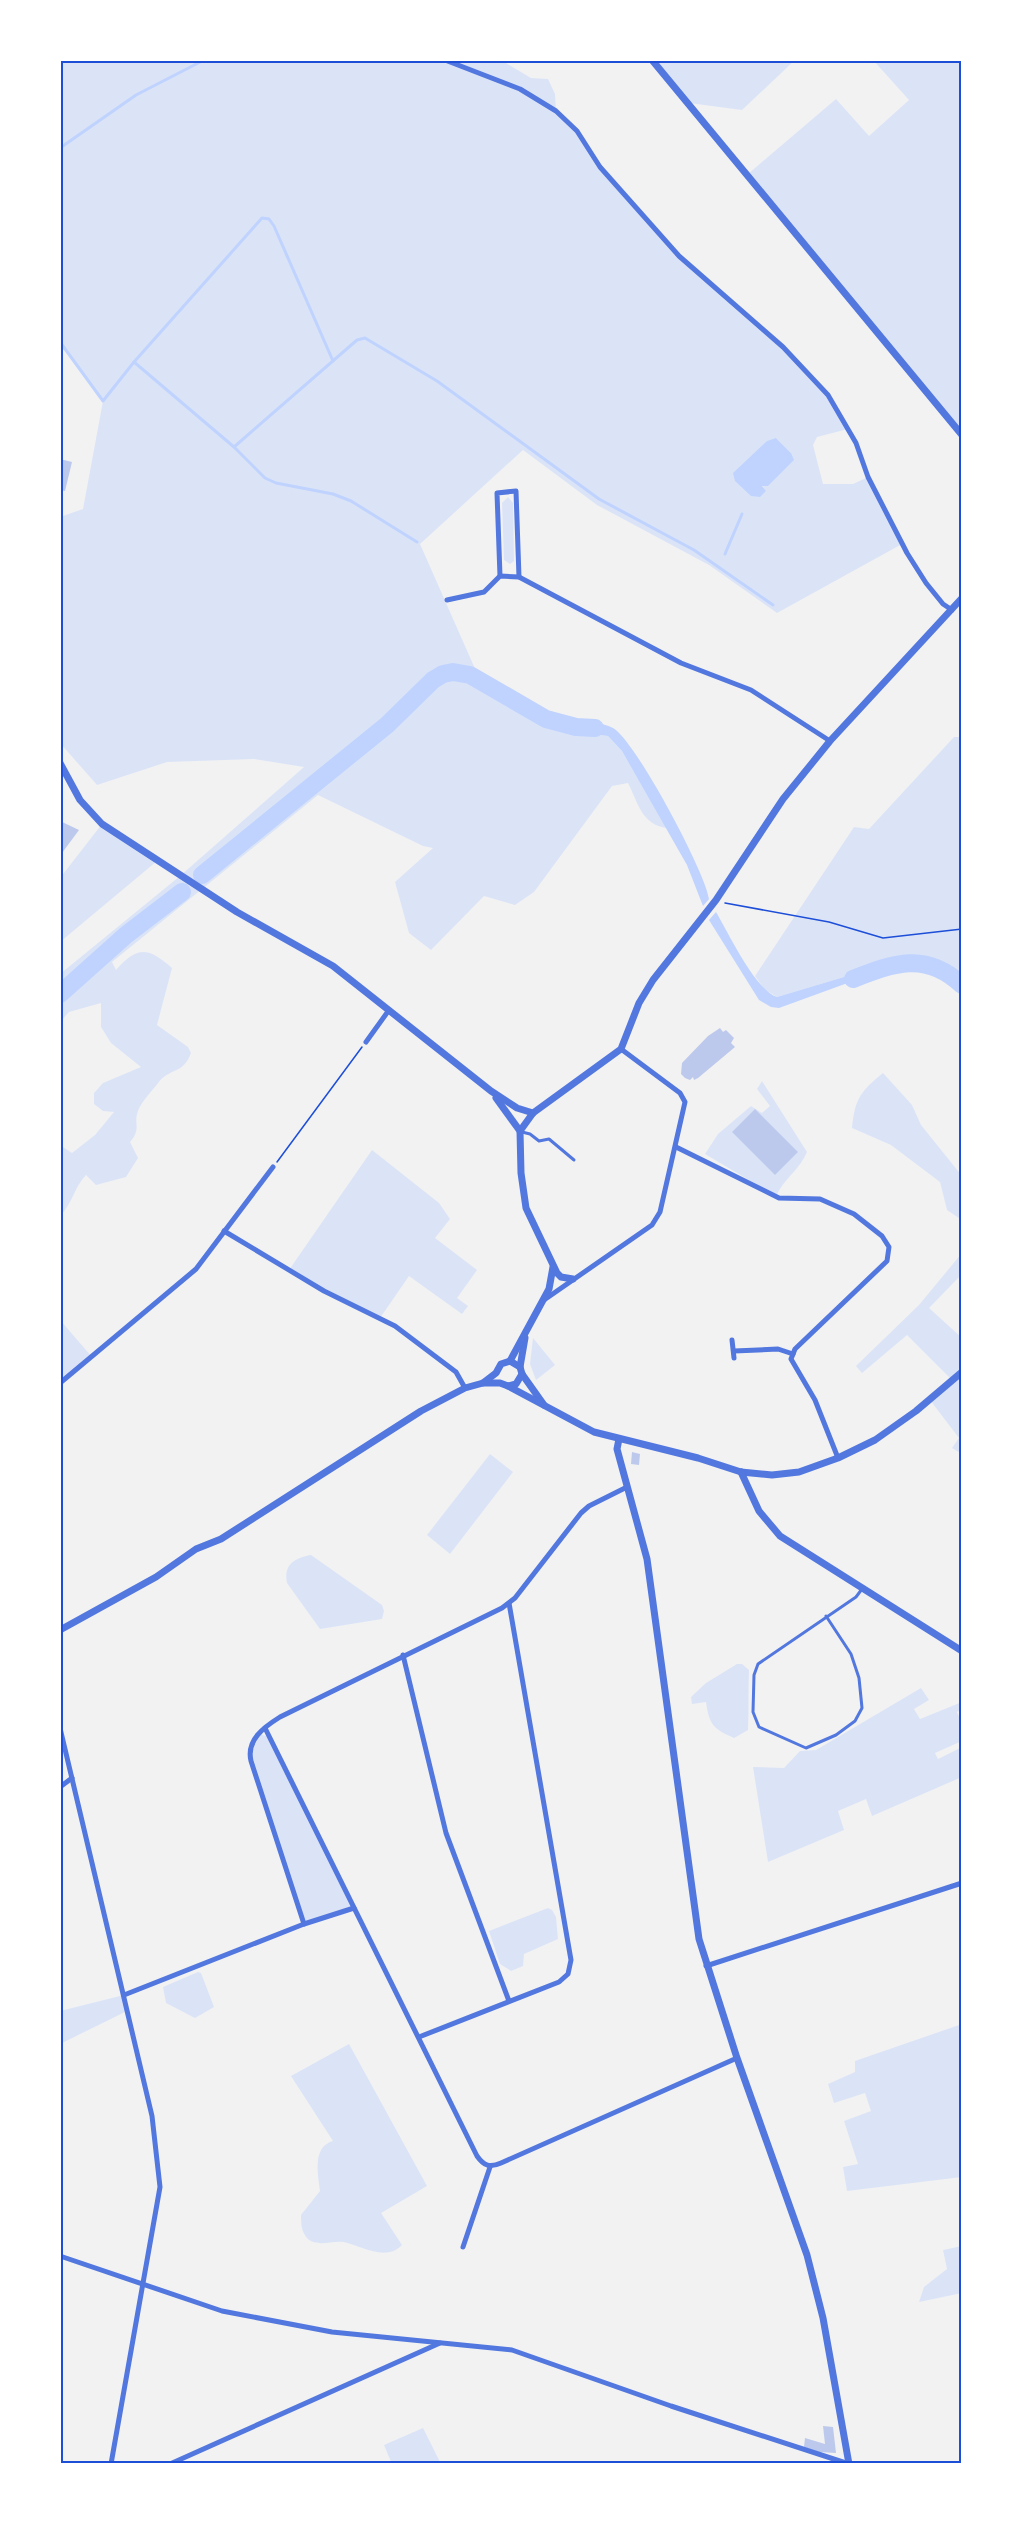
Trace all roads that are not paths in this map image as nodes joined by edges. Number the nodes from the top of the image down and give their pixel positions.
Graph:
1 (445, 60) edge
2 (652, 60) edge
3 (962, 435) edge
4 (500, 576) junction
5 (519, 577) junction
6 (962, 598) edge
7 (447, 600) dead end
8 (952, 610) junction
9 (830, 741) junction
10 (60, 763) edge
11 (389, 1010) junction
12 (366, 1042) road end
13 (621, 1049) junction
14 (491, 1091) junction
15 (533, 1113) junction
16 (520, 1131) junction
17 (676, 1147) junction
18 (574, 1160) dead end
19 (273, 1167) road end
20 (224, 1231) junction
21 (553, 1265) junction
22 (573, 1279) junction
23 (543, 1301) junction
24 (525, 1335) junction
25 (732, 1340) dead end
26 (734, 1351) junction
27 (793, 1354) junction
28 (735, 1358) dead end
29 (510, 1361) junction
30 (521, 1370) junction
31 (962, 1372) edge
32 (496, 1373) junction
33 (60, 1383) edge
34 (483, 1383) junction
35 (500, 1383) junction
36 (508, 1386) junction
37 (465, 1388) junction
38 (544, 1405) junction
39 (619, 1439) junction
40 (838, 1458) junction
41 (741, 1472) junction
42 (627, 1487) junction
43 (862, 1589) junction
44 (509, 1603) junction
45 (826, 1617) junction
46 (60, 1630) edge
47 (962, 1651) edge
48 (403, 1655) junction
49 (60, 1728) edge
50 (265, 1728) junction
51 (72, 1778) junction
52 (60, 1787) edge
53 (962, 1883) edge
54 (354, 1908) junction
55 (304, 1924) junction
56 (706, 1966) junction
57 (124, 1995) junction
58 (509, 2001) junction
59 (419, 2037) junction
60 (737, 2058) junction
61 (490, 2167) junction
62 (463, 2247) dead end
63 (60, 2256) edge
64 (144, 2285) junction
65 (442, 2342) junction
66 (111, 2464) edge
67 (170, 2464) edge
68 (849, 2464) edge

1 - 8 street
2 - 3 street
4 - 5 street
4 - 5 street
4 - 7 street
5 - 9 street
6 - 8 street
8 - 9 street
9 - 13 street
10 - 11 street
11 - 12 street
11 - 14 street
13 - 15 street
13 - 17 street
14 - 15 street
14 - 16 street
15 - 16 street
16 - 18 lane
16 - 21 street
17 - 22 street
17 - 27 street
19 - 20 street
20 - 33 street
20 - 37 street
21 - 22 street
21 - 23 street
22 - 23 street
23 - 24 street
24 - 29 street
24 - 30 street
25 - 26 street
26 - 27 street
26 - 28 street
27 - 40 street
29 - 30 street
29 - 32 street
30 - 36 street
30 - 38 street
31 - 40 street
32 - 34 street
32 - 35 street
34 - 35 street
34 - 37 street
35 - 36 street
36 - 38 street
37 - 46 street
38 - 39 street
39 - 41 street
39 - 42 street
40 - 41 street
41 - 43 street
42 - 44 street
42 - 56 street
43 - 45 lane
43 - 47 street
44 - 48 street
44 - 58 street
45 - 45 lane
48 - 50 street
48 - 58 street
49 - 51 street
50 - 54 street
50 - 55 street
51 - 52 street
51 - 57 street
53 - 56 street
54 - 55 street
54 - 59 street
55 - 57 street
56 - 60 street
57 - 64 street
58 - 59 street
59 - 61 street
60 - 61 street
60 - 68 street
61 - 62 street
63 - 64 street
64 - 65 street
64 - 66 street
65 - 67 street
65 - 68 street

